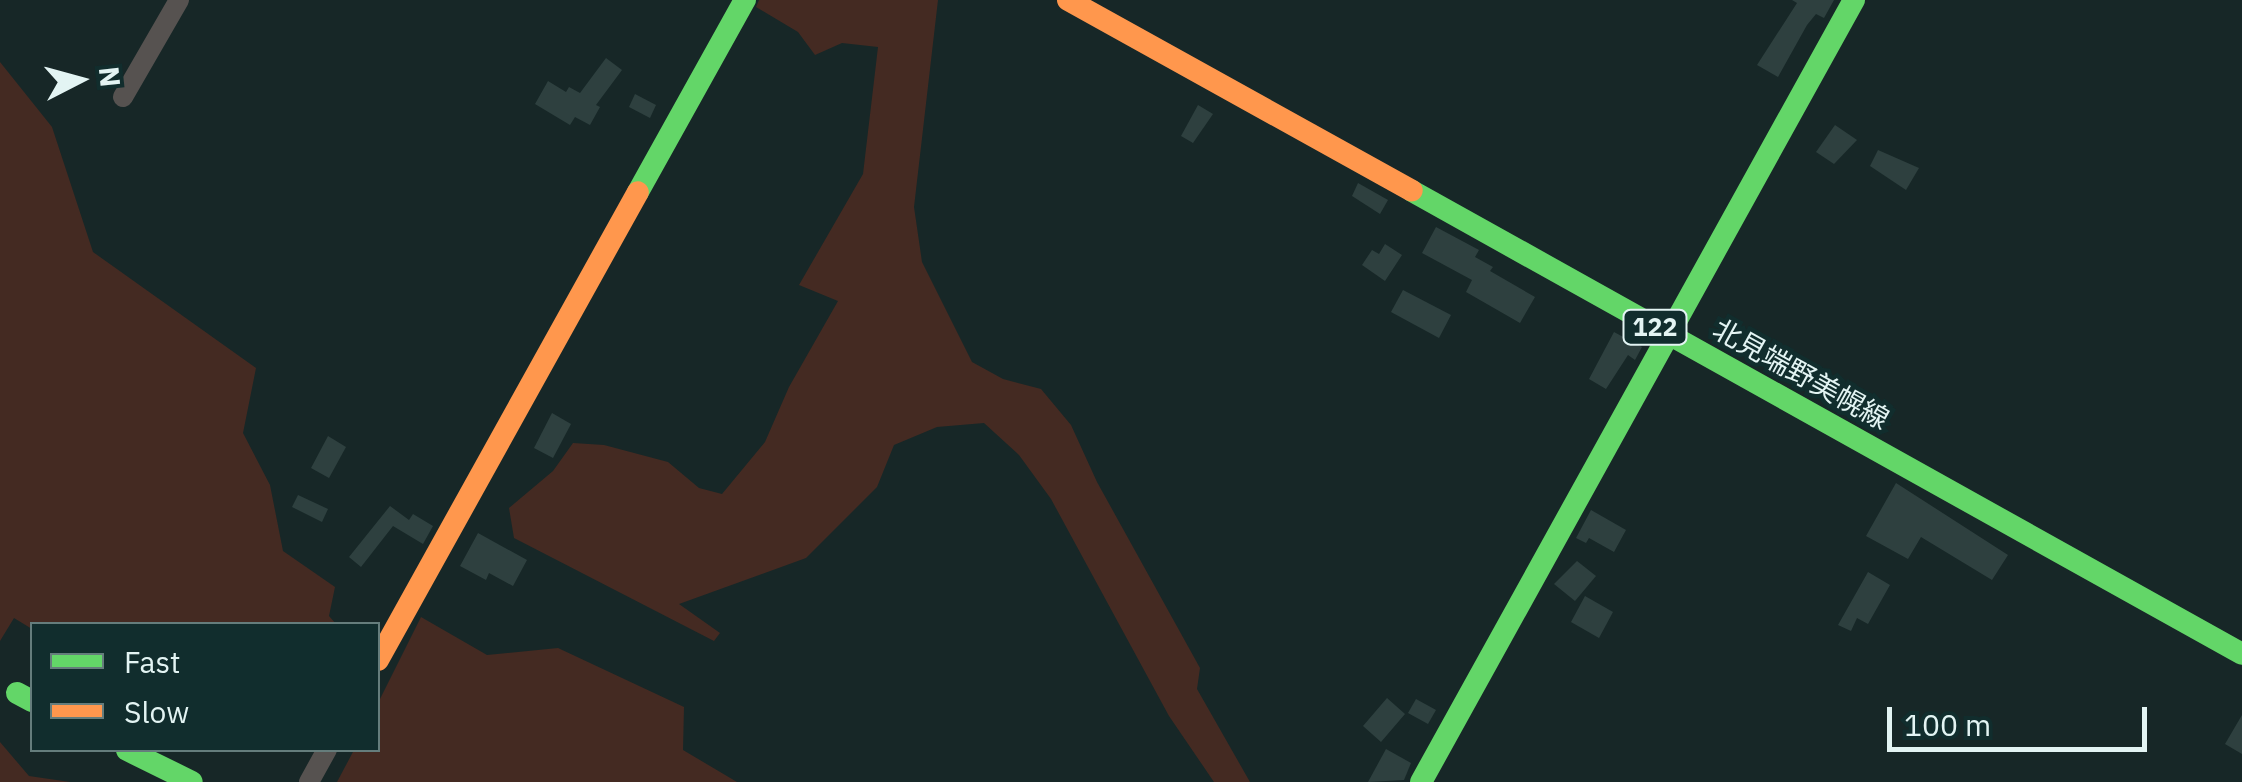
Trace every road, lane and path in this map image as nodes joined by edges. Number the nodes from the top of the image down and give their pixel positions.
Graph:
1 (179, 0) edge
2 (745, 0) edge
3 (1068, 0) edge
4 (1854, 0) edge
5 (124, 97) dead end
6 (1671, 336) junction
7 (2242, 654) edge
8 (380, 656) edge
9 (131, 752) edge
10 (327, 752) edge
11 (189, 782) edge
12 (310, 782) edge
13 (1421, 782) edge

1 - 5 street
2 - 8 main road
3 - 6 main road, 北見端野美幌線 / 122
4 - 6 main road
6 - 7 main road, 北見端野美幌線 / 122
6 - 13 main road
9 - 11 main road
10 - 12 street

